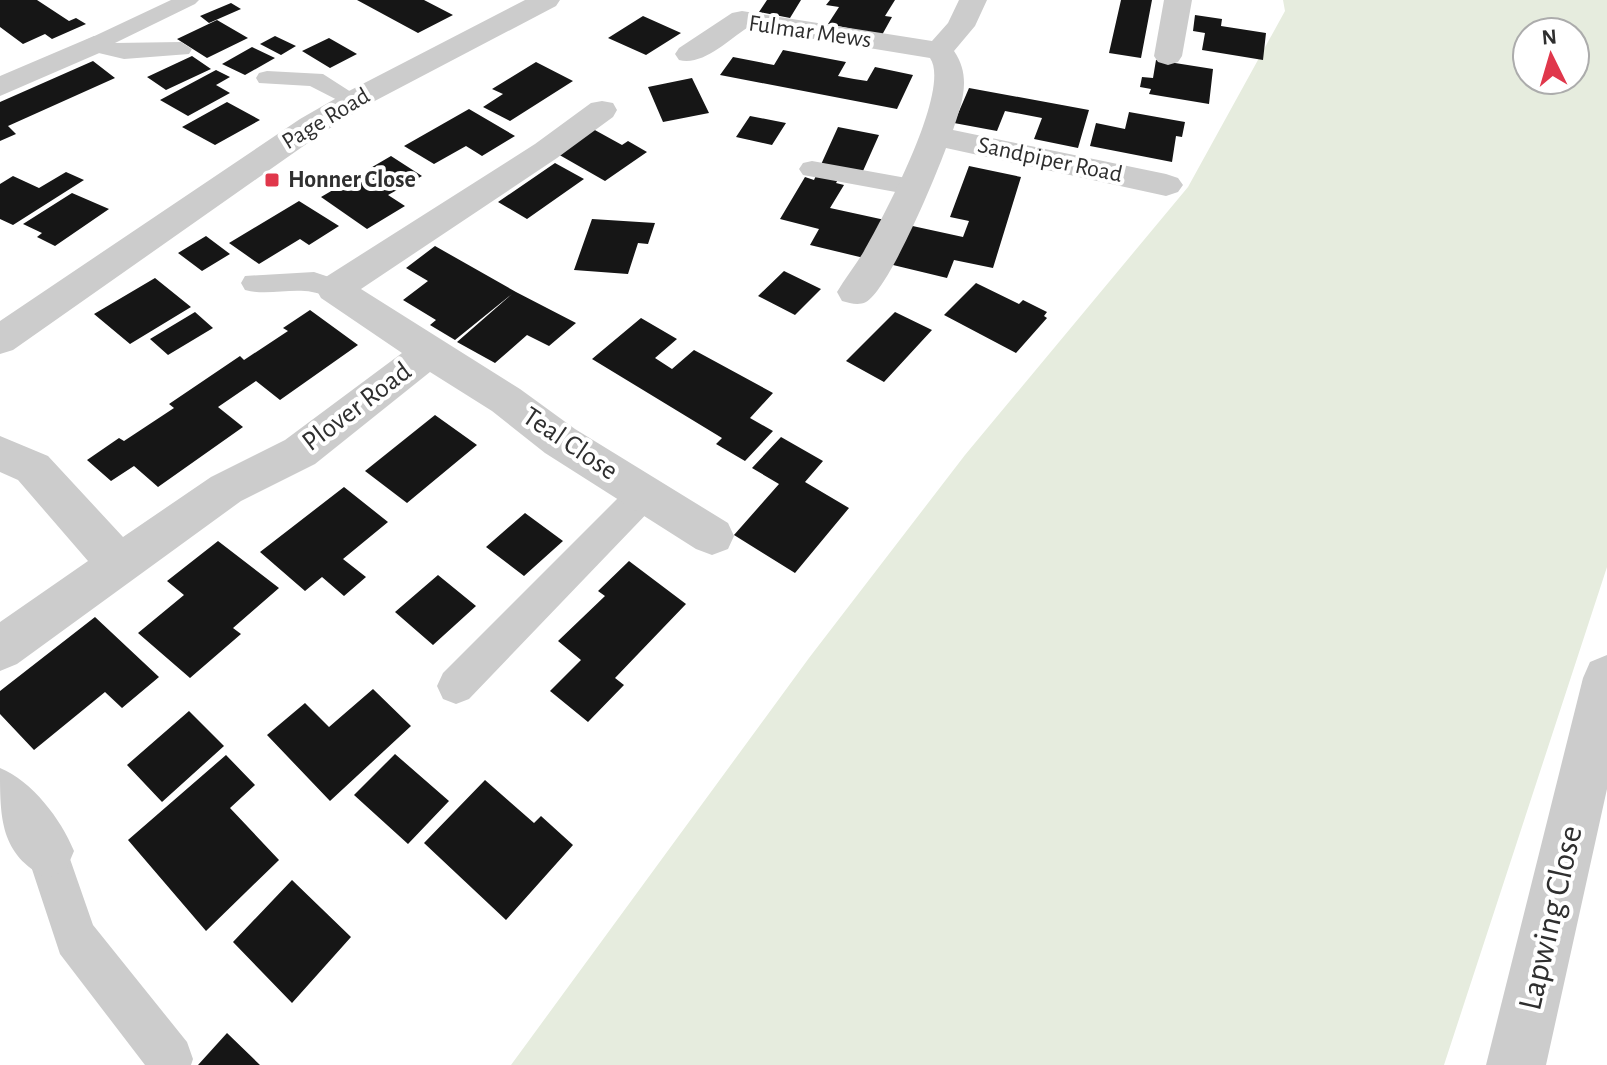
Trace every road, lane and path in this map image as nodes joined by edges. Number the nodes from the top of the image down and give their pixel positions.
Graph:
1 (188, 0) edge
2 (546, 0) edge
3 (973, 0) edge
4 (1178, 0) edge
5 (94, 45) junction
6 (181, 49) dead end
7 (939, 51) junction
8 (0, 53) edge
9 (689, 54) dead end
10 (1168, 56) dead end
11 (29, 73) junction
12 (267, 78) dead end
13 (0, 87) edge
14 (353, 101) junction
15 (602, 110) dead end
16 (935, 136) junction
17 (812, 169) dead end
18 (1166, 185) dead end
19 (912, 187) junction
20 (255, 283) dead end
21 (334, 289) junction
22 (855, 292) dead end
23 (3, 334) edge
24 (429, 352) junction
25 (0, 453) edge
26 (644, 494) junction
27 (712, 536) dead end
28 (118, 563) junction
29 (0, 649) edge
30 (1607, 678) edge
31 (456, 686) dead end
32 (0, 794) edge
33 (47, 851) joint
34 (170, 1059) dead end
35 (1516, 1065) edge

1 - 5 lane
2 - 14 street, Page Road
3 - 7 street
4 - 10 street
5 - 6 lane
5 - 11 street
7 - 9 street, Fulmar Mews
7 - 16 street
8 - 11 street
11 - 13 street
12 - 14 lane
14 - 23 street, Page Road
15 - 21 street
16 - 18 street, Sandpiper Road
16 - 19 street
17 - 19 lane
19 - 22 street
20 - 21 lane
21 - 24 street, Plover Road
24 - 26 street, Teal Close
24 - 28 street, Plover Road
25 - 28 street
26 - 27 street, Teal Close
26 - 31 lane
28 - 29 street, Plover Road
30 - 35 street, Lapwing Close
32 - 33 street
33 - 34 lane

